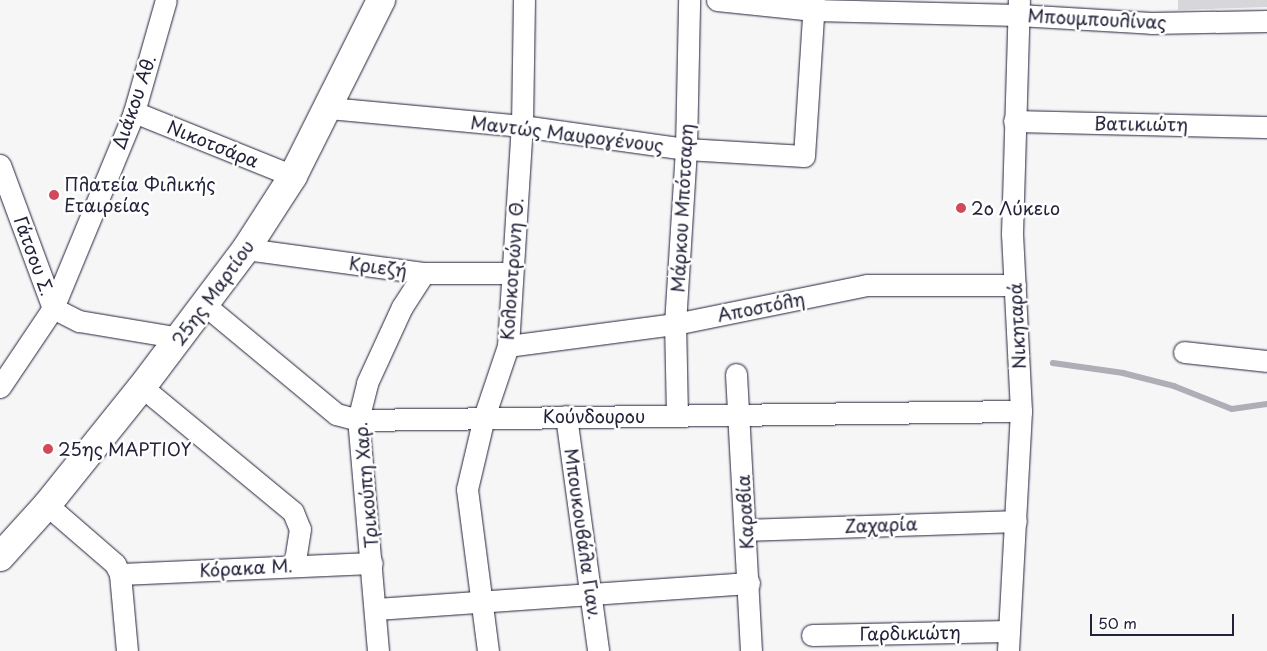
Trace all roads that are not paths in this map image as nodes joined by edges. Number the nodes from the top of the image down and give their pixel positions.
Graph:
1 (166, 0) edge
2 (381, 0) edge
3 (524, 0) edge
4 (689, 0) edge
5 (717, 0) edge
6 (814, 5) edge
7 (1019, 8) edge
8 (1267, 21) edge
9 (329, 108) junction
10 (134, 112) junction
11 (1014, 121) junction
12 (522, 126) junction
13 (1267, 127) edge
14 (686, 149) junction
15 (293, 176) junction
16 (2, 177) edge
17 (246, 249) junction
18 (510, 273) junction
19 (424, 274) junction
20 (1015, 285) junction
21 (206, 306) junction
22 (53, 308) junction
23 (675, 324) junction
24 (180, 338) junction
25 (508, 346) junction
26 (1184, 352) dead end
27 (1267, 361) edge
28 (736, 374) dead end
29 (0, 387) edge
30 (142, 387) junction
31 (1021, 411) junction
32 (566, 416) junction
33 (677, 416) junction
34 (740, 416) junction
35 (484, 417) junction
36 (358, 420) junction
37 (47, 505) junction
38 (1016, 521) junction
39 (746, 530) junction
40 (0, 557) edge
41 (372, 563) junction
42 (294, 565) junction
43 (120, 574) junction
44 (749, 583) junction
45 (593, 594) junction
46 (483, 600) junction
47 (376, 609) junction
48 (812, 635) dead end
49 (1008, 641) edge
50 (127, 651) edge
51 (378, 651) edge
52 (488, 651) edge
53 (598, 651) edge
54 (751, 651) edge

1 - 10 street, Διάκου Αθ.
2 - 9 main road, 25ης Μαρτίου
3 - 12 street, Κολοκοτρώνη Θ.
4 - 14 street, Μάρκου Μπότσαρη
5 - 6 street, Μπουμπουλίνας
6 - 7 street, Μπουμπουλίνας
6 - 14 street, Μαντώς Μαυρογένους
7 - 8 street, Μπουμπουλίνας
7 - 11 street, Νικηταρά
9 - 12 street, Μαντώς Μαυρογένους
9 - 15 main road, 25ης Μαρτίου
10 - 15 street, Νικοτσάρα
10 - 22 street, Διάκου Αθ.
11 - 13 street, Βατικιώτη
11 - 20 street, Νικηταρά
12 - 14 street, Μαντώς Μαυρογένους
12 - 18 street, Κολοκοτρώνη Θ.
14 - 23 street, Μάρκου Μπότσαρη
15 - 17 main road, 25ης Μαρτίου
16 - 22 street, Γάτσου Σ.
17 - 19 street, Κριεζή
17 - 21 main road, 25ης Μαρτίου
18 - 19 street, Κριεζή
18 - 25 street, Κολοκοτρώνη Θ.
19 - 36 street, Τρικούπη Χαρ.
20 - 23 street, Αποστόλη
20 - 31 street, Νικηταρά
21 - 24 main road, 25ης Μαρτίου
21 - 36 street, Κούνδουρου
22 - 24 street, Γάτσου Σ.
22 - 29 street, Διάκου Αθ.
23 - 25 street, Αποστόλη
23 - 33 street, Μάρκου Μπότσαρη
24 - 30 main road, 25ης Μαρτίου
25 - 35 street, Κολοκοτρώνη Θ.
26 - 27 street
28 - 34 street, Καραβία
30 - 37 main road, 25ης Μαρτίου
30 - 42 street
31 - 34 street, Κούνδουρου
31 - 38 street, Νικηταρά
32 - 33 street, Κούνδουρου
32 - 35 street, Κούνδουρου
32 - 45 street, Μπουκουβάλα Γιαν.
33 - 34 street, Κούνδουρου
34 - 39 street, Καραβία
35 - 36 street, Κούνδουρου
35 - 46 street, Κολοκοτρώνη Θ.
36 - 41 street, Τρικούπη Χαρ.
37 - 40 main road, 25ης Μαρτίου
37 - 43 street
38 - 39 street, Ζαχαρία
38 - 49 street, Νικηταρά
39 - 44 street, Καραβία
41 - 42 street, Κόρακα Μ.
41 - 47 street, Τρικούπη Χαρ.
42 - 43 street, Κόρακα Μ.
43 - 50 street
44 - 45 street
44 - 54 street, Καραβία
45 - 46 street
45 - 53 street, Μπουκουβάλα Γιαν.
46 - 47 street
46 - 52 street, Κολοκοτρώνη Θ.
47 - 51 street, Τρικούπη Χαρ.
48 - 49 street, Γαρδικιώτη

